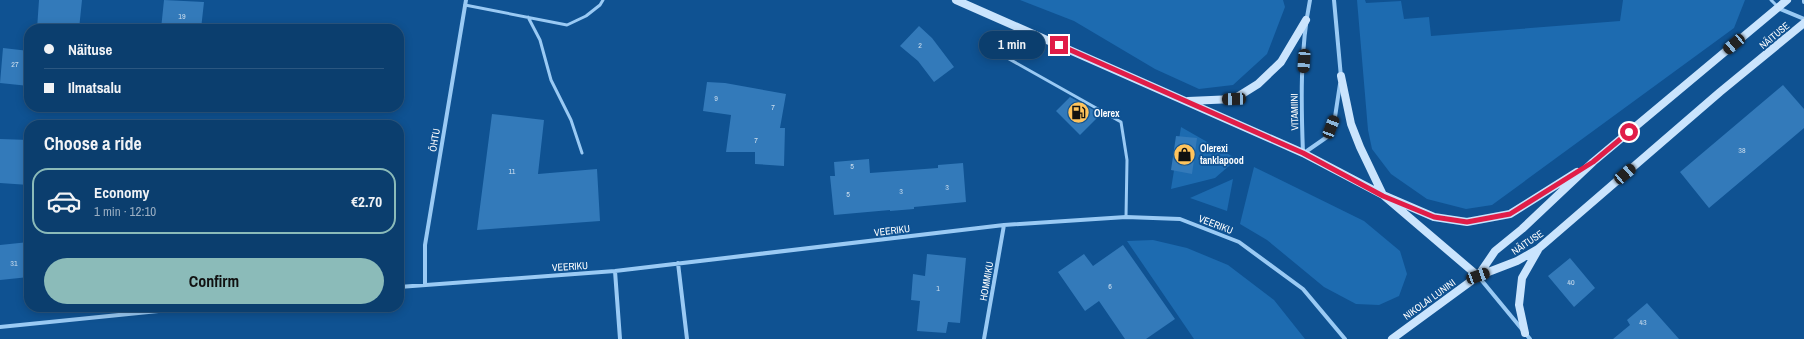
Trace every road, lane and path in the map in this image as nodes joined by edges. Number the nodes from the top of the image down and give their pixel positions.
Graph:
1 (466, 0) edge
2 (603, 0) edge
3 (956, 0) edge
4 (1310, 0) edge
5 (1334, 0) edge
6 (1771, 0) edge
7 (1787, 0) edge
8 (465, 5) junction
9 (1778, 8) junction
10 (528, 17) junction
11 (1804, 19) edge
12 (1306, 20) junction
13 (1804, 22) edge
14 (1002, 55) dead end
15 (1341, 76) junction
16 (1186, 101) junction
17 (582, 153) dead end
18 (1303, 153) junction
19 (1593, 162) junction
20 (1383, 196) junction
21 (1126, 217) junction
22 (1004, 225) junction
23 (1538, 249) junction
24 (678, 263) junction
25 (615, 271) junction
26 (1478, 276) junction
27 (426, 284) junction
28 (404, 286) edge
29 (148, 312) edge
30 (0, 327) edge
31 (1527, 336) edge
32 (620, 339) edge
33 (687, 339) edge
34 (984, 339) edge
35 (1345, 339) edge
36 (1392, 339) edge

1 - 8 street, ÕHTU
2 - 10 lane
3 - 16 street
4 - 12 street, VITAMIINI
5 - 15 street
6 - 9 lane
7 - 9 street, NÄITUSE
8 - 10 lane
8 - 27 street, ÕHTU
9 - 11 street
9 - 19 street, NÄITUSE
10 - 17 lane
12 - 16 street
12 - 18 street, VITAMIINI
13 - 23 street, NÄITUSE
14 - 21 lane
15 - 18 street
15 - 20 street
16 - 18 street
18 - 20 street
19 - 20 street
19 - 26 street, NÄITUSE
20 - 26 street
21 - 22 street, VEERIKU
21 - 35 street, VEERIKU
22 - 24 street, VEERIKU
22 - 34 street, HOMMIKU
23 - 26 street, NÄITUSE
23 - 31 street
24 - 25 street, VEERIKU
24 - 33 street
25 - 27 street, VEERIKU
25 - 32 street
26 - 31 street
26 - 36 street, NIKOLAI LUNINI
27 - 28 street, VEERIKU
29 - 30 street

